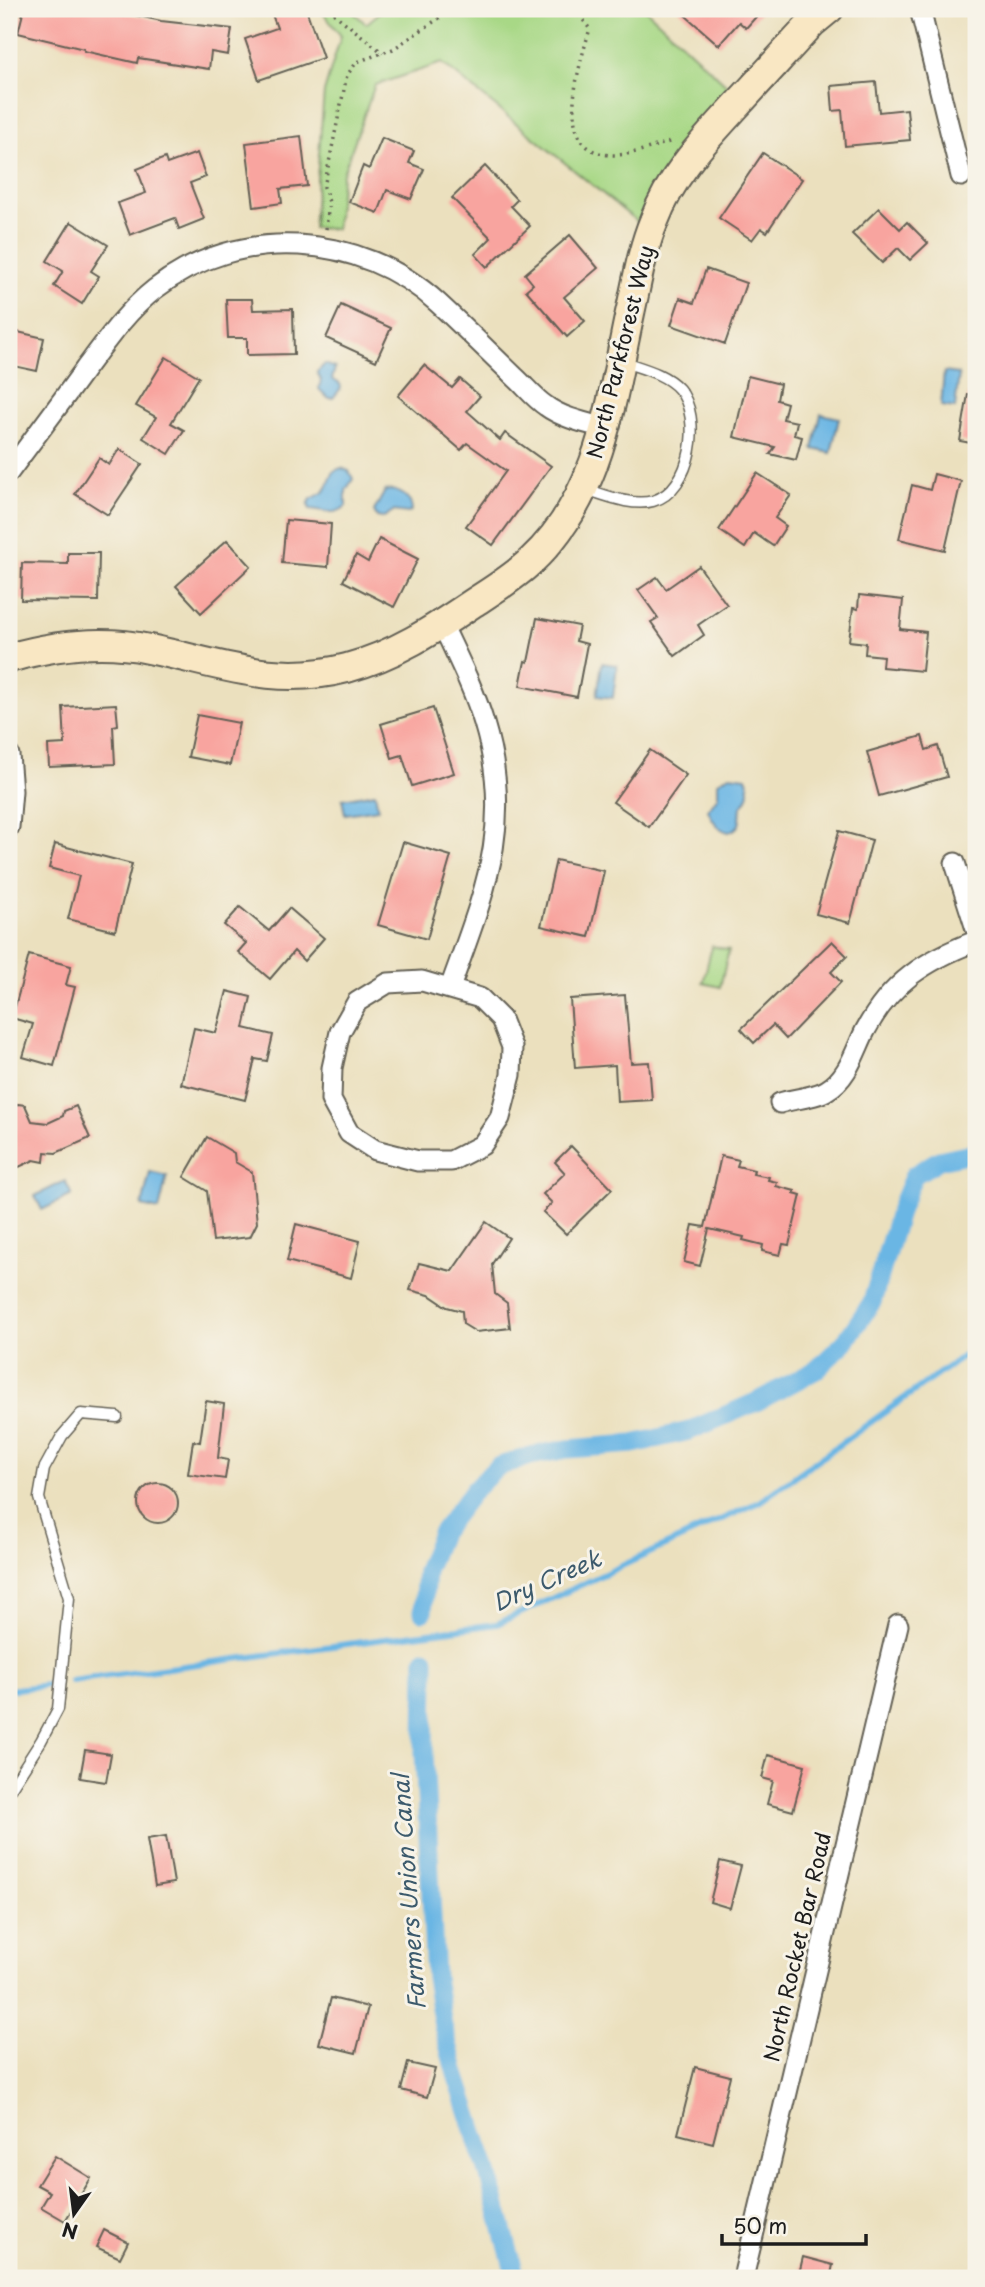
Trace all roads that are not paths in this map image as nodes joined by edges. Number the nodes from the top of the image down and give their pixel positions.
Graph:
1 (829, 9) edge
2 (920, 9) edge
3 (961, 176) dead end
4 (620, 360) junction
5 (605, 428) junction
6 (9, 471) edge
7 (584, 489) junction
8 (442, 624) junction
9 (9, 658) edge
10 (9, 755) edge
11 (9, 827) edge
12 (955, 863) dead end
13 (976, 929) edge
14 (976, 941) edge
15 (450, 988) junction
16 (780, 1103) dead end
17 (117, 1417) dead end
18 (898, 1625) dead end
19 (9, 1791) edge
20 (743, 2278) edge

1 - 4 street, North Parkforest Way
2 - 3 street
4 - 5 street, North Parkforest Way
4 - 7 lane
5 - 6 street
5 - 7 street, North Parkforest Way
7 - 8 street, North Parkforest Way
8 - 9 street, North Parkforest Way
8 - 15 street
10 - 11 street
12 - 13 street
14 - 16 street
15 - 15 street
17 - 19 lane
18 - 20 street, North Rocket Bar Road

